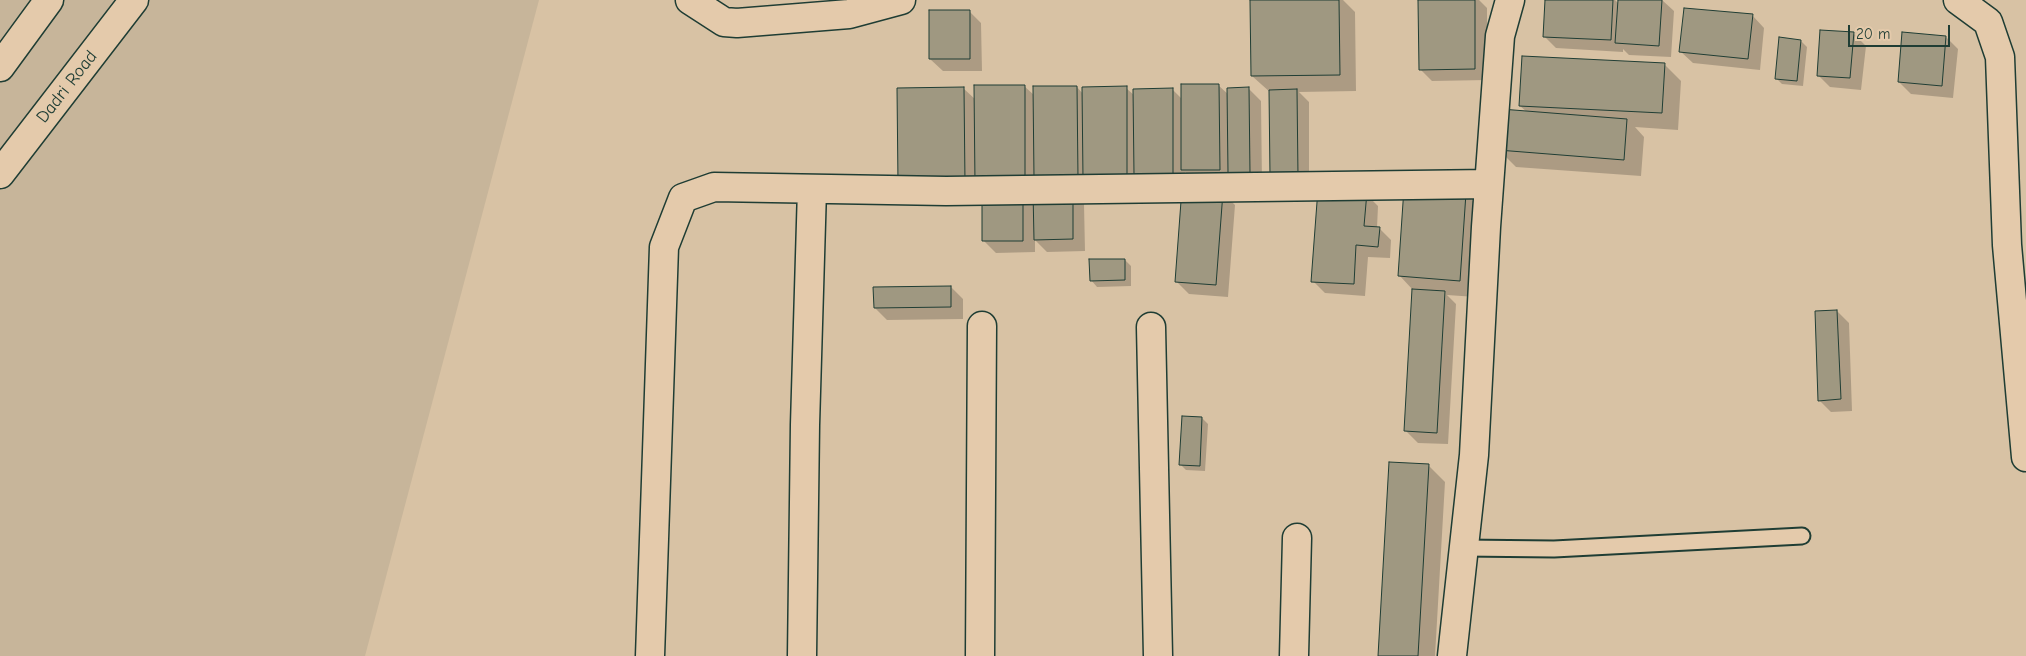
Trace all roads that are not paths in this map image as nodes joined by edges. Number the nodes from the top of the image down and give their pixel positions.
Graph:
1 (49, 0) edge
2 (134, 0) edge
3 (690, 0) edge
4 (901, 0) edge
5 (1510, 0) edge
6 (1958, 0) edge
7 (0, 67) edge
8 (0, 174) edge
9 (1489, 184) junction
10 (812, 189) junction
11 (2017, 243) edge
12 (982, 326) dead end
13 (1151, 327) dead end
14 (2026, 457) edge
15 (1802, 536) dead end
16 (1297, 538) dead end
17 (1463, 548) junction
18 (655, 655) edge
19 (802, 656) edge
20 (980, 656) edge
21 (1158, 656) edge
22 (1294, 656) edge
23 (1452, 656) edge

1 - 7 street
2 - 8 street, Dadri Road
3 - 4 street
5 - 9 street
6 - 11 street
9 - 10 street
9 - 17 street
10 - 18 street
10 - 19 street
11 - 14 street
12 - 20 street
13 - 21 street
15 - 17 lane
16 - 22 street
17 - 23 street

